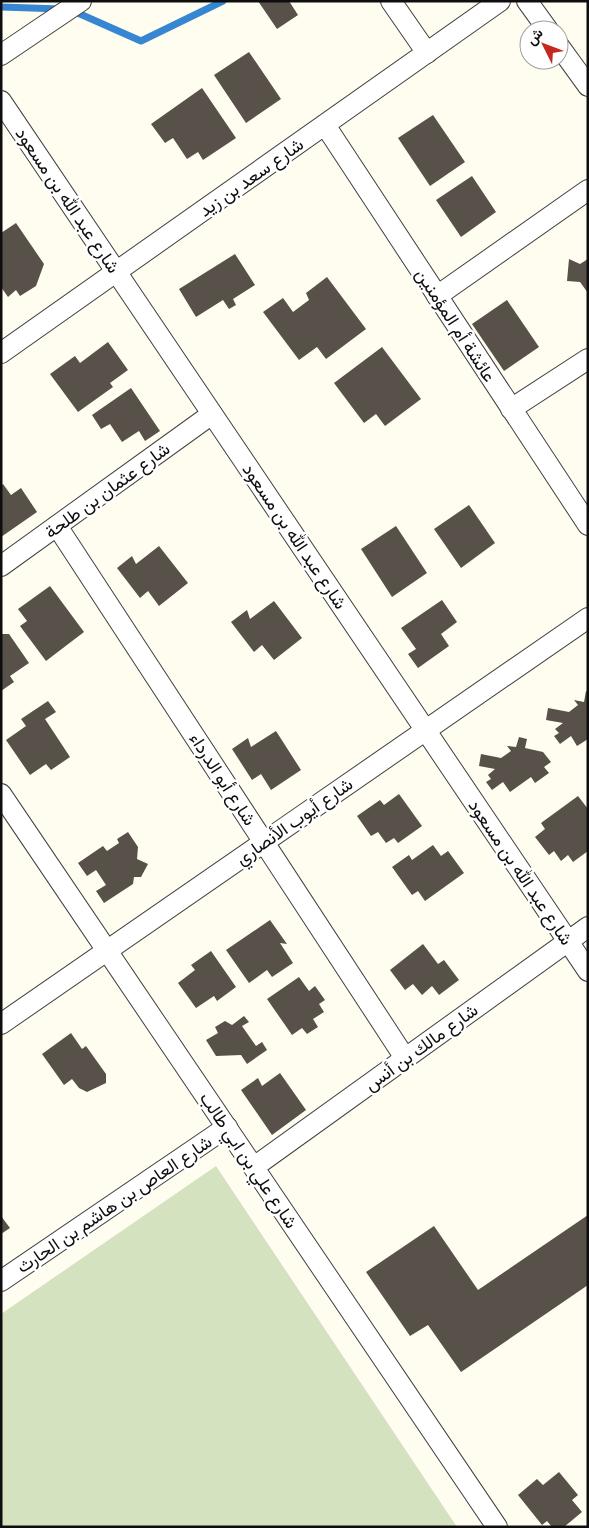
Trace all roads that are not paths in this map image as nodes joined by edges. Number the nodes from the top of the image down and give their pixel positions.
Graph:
1 (81, 1) edge
2 (391, 1) edge
3 (500, 1) edge
4 (527, 1) edge
5 (541, 20) edge
6 (427, 53) junction
7 (1, 56) edge
8 (569, 60) edge
9 (588, 86) edge
10 (1, 101) edge
11 (325, 125) junction
12 (588, 190) edge
13 (116, 272) junction
14 (437, 296) junction
15 (1, 352) edge
16 (588, 359) edge
17 (511, 409) junction
18 (212, 414) junction
19 (588, 525) edge
20 (57, 526) junction
21 (1, 566) edge
22 (588, 618) edge
23 (426, 730) junction
24 (1, 794) edge
25 (264, 842) junction
26 (588, 927) edge
27 (568, 941) junction
28 (107, 950) junction
29 (588, 971) edge
30 (1, 1024) edge
31 (405, 1058) junction
32 (227, 1127) junction
33 (254, 1167) junction
34 (1, 1281) edge
35 (497, 1527) edge

1 - 7 street
2 - 6 street
3 - 6 street, شارع سعد بن زيد
4 - 5 street
6 - 11 street, شارع سعد بن زيد
8 - 9 street
10 - 13 street, شارع عبد الله بن مسعود
11 - 13 street, شارع سعد بن زيد
11 - 14 street, عائشة أم المؤمنين
12 - 14 street
13 - 15 street, شارع سعد بن زيد
13 - 18 street, شارع عبد الله بن مسعود
14 - 17 street, عائشة أم المؤمنين
16 - 17 street
17 - 19 street, عائشة أم المؤمنين
18 - 20 street, شارع عثمان بن طلحة
18 - 23 street, شارع عبد الله بن مسعود
20 - 21 street, شارع عثمان بن طلحة
20 - 25 street, شارع أبو الدرداء
22 - 23 street, شارع أيوب الأنصاري
23 - 25 street, شارع أيوب الأنصاري
23 - 27 street, شارع عبد الله بن مسعود
24 - 28 street, شارع علي بن ابي طالب
25 - 28 street, شارع أيوب الأنصاري
25 - 31 street, شارع أبو الدرداء
26 - 27 street, شارع مالك بن أنس
27 - 29 street, شارع عبد الله بن مسعود
27 - 31 street, شارع مالك بن أنس
28 - 30 street, شارع أيوب الأنصاري
28 - 32 street, شارع علي بن ابي طالب
31 - 33 street, شارع مالك بن أنس
32 - 33 street, شارع علي بن ابي طالب
32 - 34 street, شارع العاص بن هاشم بن الحارث
33 - 35 street, شارع علي بن ابي طالب

